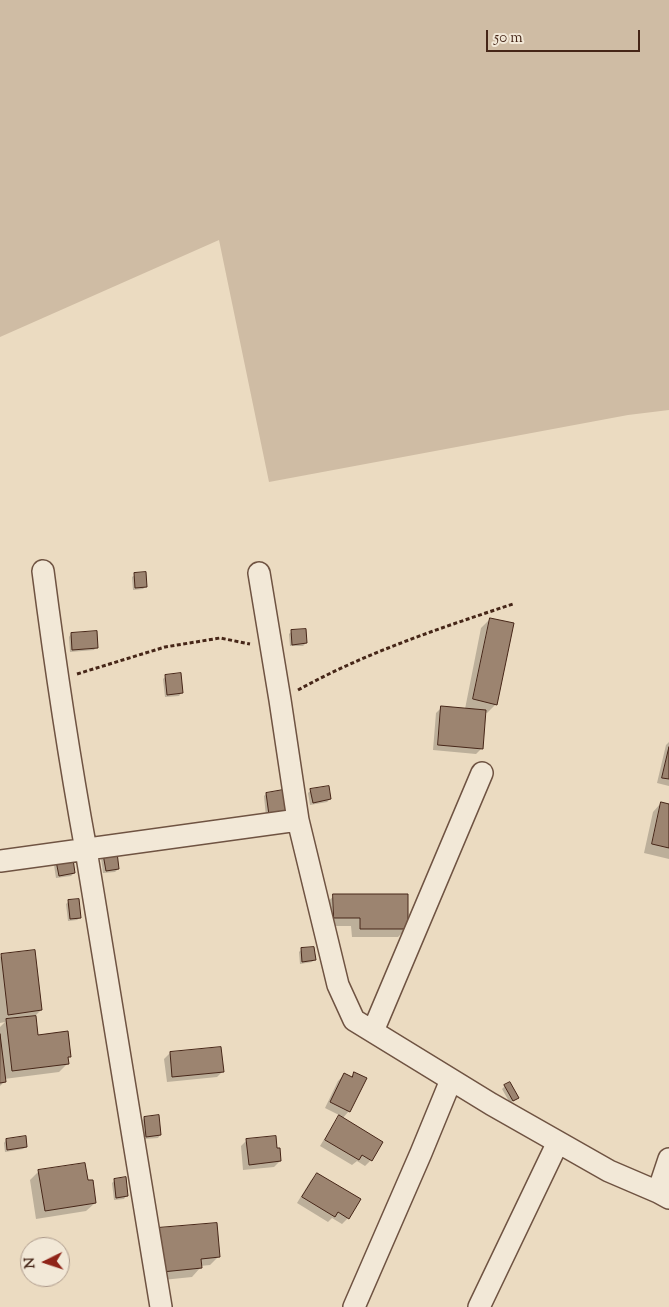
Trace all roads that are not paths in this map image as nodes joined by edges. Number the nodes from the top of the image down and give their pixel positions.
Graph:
1 (43, 571) dead end
2 (259, 573) dead end
3 (482, 773) dead end
4 (298, 820) junction
5 (86, 850) junction
6 (0, 861) edge
7 (373, 1031) junction
8 (451, 1080) junction
9 (558, 1142) junction
10 (669, 1159) edge
11 (664, 1195) edge
12 (161, 1307) edge
13 (354, 1307) edge
14 (479, 1307) edge

1 - 5 street
2 - 4 street
3 - 7 street
4 - 5 street
4 - 7 street
5 - 6 street
5 - 12 street
7 - 8 street
8 - 9 street
8 - 13 street
9 - 11 street
9 - 14 street
10 - 11 street

